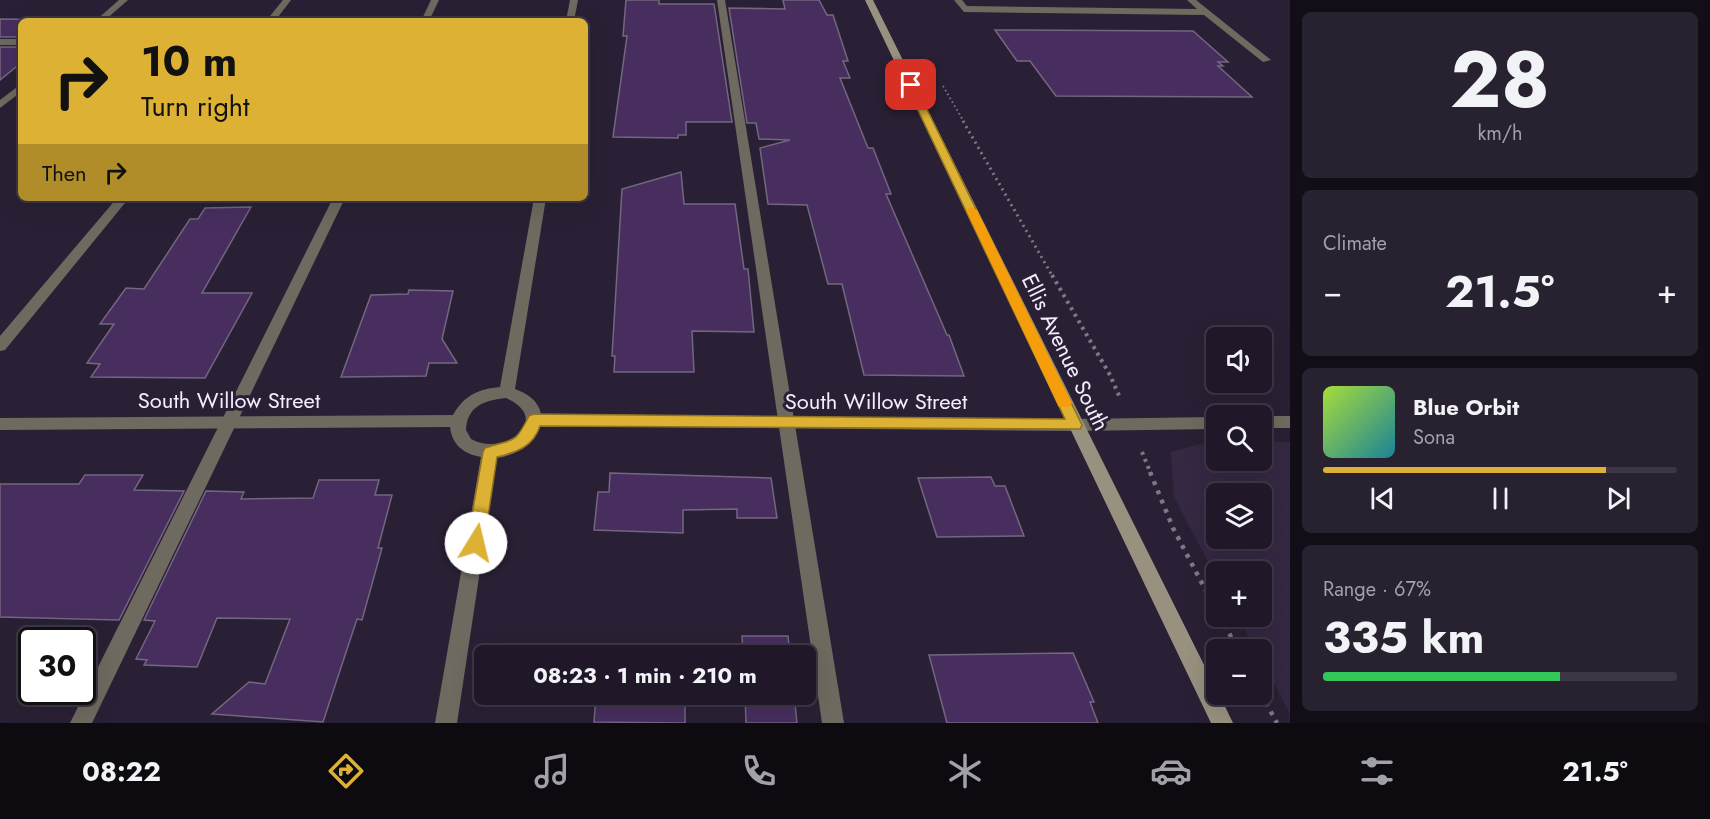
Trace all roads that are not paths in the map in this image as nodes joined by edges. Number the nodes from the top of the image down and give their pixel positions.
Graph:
1 (124, 0) edge
2 (287, 0) edge
3 (435, 0) edge
4 (574, 0) edge
5 (721, 0) edge
6 (870, 0) edge
7 (958, 0) edge
8 (1076, 0) edge
9 (1191, 0) edge
10 (1086, 10) junction
11 (1206, 12) junction
12 (103, 18) edge
13 (272, 18) edge
14 (426, 18) edge
15 (571, 18) edge
16 (0, 42) edge
17 (18, 42) edge
18 (1266, 60) dead end
19 (18, 90) edge
20 (0, 105) edge
21 (121, 201) edge
22 (338, 201) edge
23 (539, 201) edge
24 (0, 346) edge
25 (507, 393) junction
26 (534, 420) junction
27 (458, 421) junction
28 (1272, 422) edge
29 (1290, 422) edge
30 (229, 423) junction
31 (1206, 423) edge
32 (0, 424) edge
33 (787, 424) junction
34 (1075, 425) junction
35 (490, 452) junction
36 (81, 723) edge
37 (446, 723) edge
38 (833, 723) edge
39 (1222, 723) edge

1 - 12 street
2 - 13 street
3 - 14 street
4 - 15 street
5 - 33 street
6 - 34 street, Ellis Avenue South
7 - 10 street
8 - 10 street
9 - 11 street
10 - 11 street
11 - 18 street
16 - 17 street
19 - 20 street
21 - 24 street
22 - 30 street
23 - 25 street
25 - 26 street
25 - 27 street
26 - 33 street, South Willow Street
26 - 35 street
27 - 30 street, South Willow Street
27 - 35 street
28 - 29 street
30 - 32 street, South Willow Street
30 - 36 street
31 - 34 street, South Willow Street
33 - 34 street, South Willow Street
33 - 38 street
34 - 39 street, Ellis Avenue South
35 - 37 street

